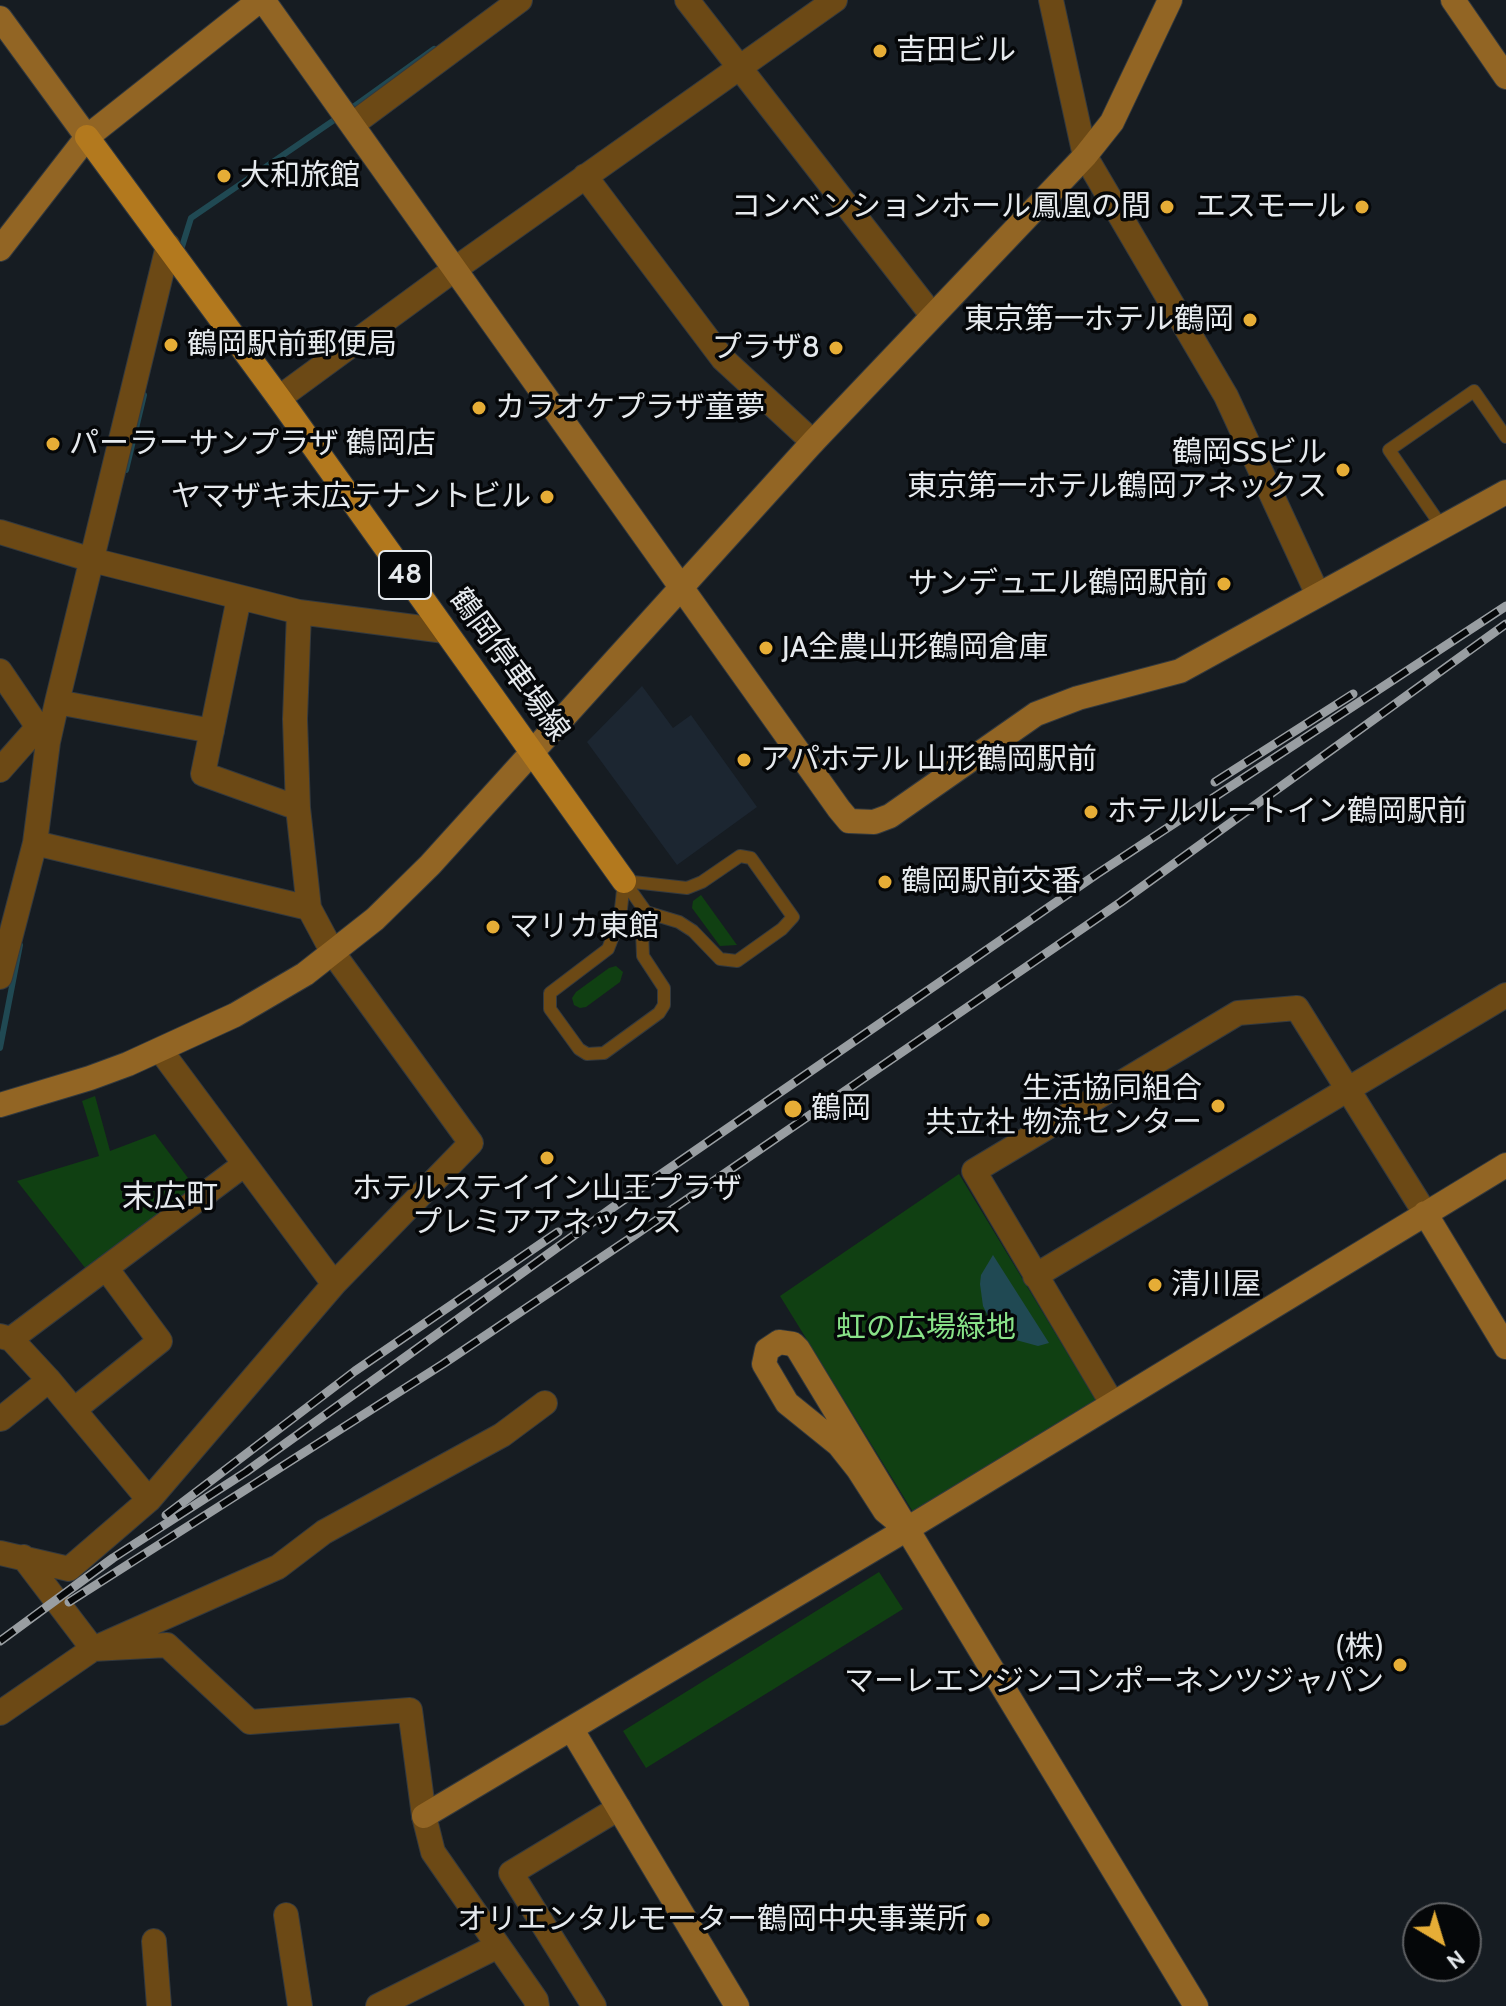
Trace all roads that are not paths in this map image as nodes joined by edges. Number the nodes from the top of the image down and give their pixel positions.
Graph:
1 (261, 0) edge
2 (520, 0) edge
3 (687, 0) edge
4 (835, 0) edge
5 (1051, 0) edge
6 (1170, 0) edge
7 (1453, 0) edge
8 (0, 18) edge
9 (740, 66) junction
10 (1506, 77) edge
11 (353, 124) junction
12 (87, 137) junction
13 (1085, 156) junction
14 (585, 176) junction
15 (168, 246) junction
16 (0, 249) edge
17 (455, 269) junction
18 (932, 315) junction
19 (279, 398) junction
20 (1506, 437) edge
21 (813, 442) junction
22 (1506, 492) edge
23 (1442, 527) junction
24 (0, 532) edge
25 (92, 560) junction
26 (681, 587) junction
27 (1318, 595) junction
28 (239, 598) junction
29 (299, 612) junction
30 (445, 631) junction
31 (0, 671) edge
32 (57, 702) junction
33 (212, 731) junction
34 (43, 734) junction
35 (531, 752) junction
36 (0, 770) edge
37 (298, 808) junction
38 (35, 843) junction
39 (624, 881) junction
40 (309, 908) junction
41 (646, 912) junction
42 (333, 953) junction
43 (0, 977) edge
44 (1506, 995) edge
45 (161, 1051) junction
46 (1350, 1089) junction
47 (0, 1105) edge
48 (245, 1164) junction
49 (1506, 1165) edge
50 (1425, 1213) junction
51 (106, 1268) junction
52 (1035, 1276) junction
53 (334, 1284) junction
54 (5, 1338) edge
55 (1506, 1347) edge
56 (49, 1380) junction
57 (545, 1403) dead end
58 (1112, 1403) junction
59 (75, 1409) junction
60 (1, 1419) edge
61 (149, 1500) junction
62 (907, 1529) junction
63 (11, 1555) edge
64 (93, 1649) junction
65 (0, 1713) edge
66 (572, 1730) junction
67 (619, 1808) junction
68 (424, 1816) junction
69 (286, 1915) dead end
70 (154, 1941) dead end
71 (498, 1946) junction
72 (424, 1995) edge
73 (733, 2005) edge
74 (159, 2006) edge
75 (300, 2006) edge
76 (378, 2006) edge
77 (537, 2006) edge
78 (594, 2006) edge
79 (1196, 2006) edge

1 - 11 street
1 - 12 street
2 - 11 street
3 - 9 street
4 - 9 street
5 - 13 street
6 - 13 street
7 - 10 street
8 - 12 street
9 - 14 street
9 - 18 street
11 - 17 street
12 - 15 main road, 鶴岡停車場線 / 48
12 - 16 street
13 - 18 street
13 - 27 street
14 - 17 street
14 - 21 street
15 - 19 main road, 鶴岡停車場線 / 48
15 - 25 street
17 - 19 street
17 - 26 street
18 - 21 street
19 - 30 main road, 鶴岡停車場線 / 48
20 - 23 lane
21 - 26 street
22 - 23 street
23 - 27 street
24 - 25 street
25 - 28 street
25 - 32 street
26 - 27 street
26 - 35 street
28 - 29 street
28 - 33 street
29 - 30 street
29 - 37 street
30 - 35 main road, 鶴岡停車場線 / 48
31 - 34 street
32 - 33 street
32 - 34 street
33 - 37 street
34 - 36 street
34 - 38 street
35 - 39 main road, 鶴岡停車場線 / 48
35 - 42 street
37 - 40 street
38 - 40 street
38 - 43 street
39 - 41 lane
39 - 41 lane
39 - 41 lane
40 - 42 street
42 - 45 street
42 - 53 street
44 - 46 street
45 - 47 street
45 - 48 street
46 - 50 street
46 - 52 street
46 - 52 street
48 - 51 street
48 - 53 street
49 - 50 street
50 - 55 street
50 - 58 street
51 - 54 street
51 - 59 street
52 - 58 street
53 - 61 street
54 - 56 street
56 - 59 street
56 - 60 street
57 - 64 street
58 - 62 street
59 - 61 street
61 - 63 street
62 - 62 street
62 - 66 street
62 - 79 street
63 - 64 street
64 - 65 street
64 - 68 street
66 - 67 street
66 - 68 street
67 - 73 street
67 - 78 street
68 - 71 street
69 - 75 street
70 - 74 street
71 - 72 street
71 - 77 street
72 - 76 street

